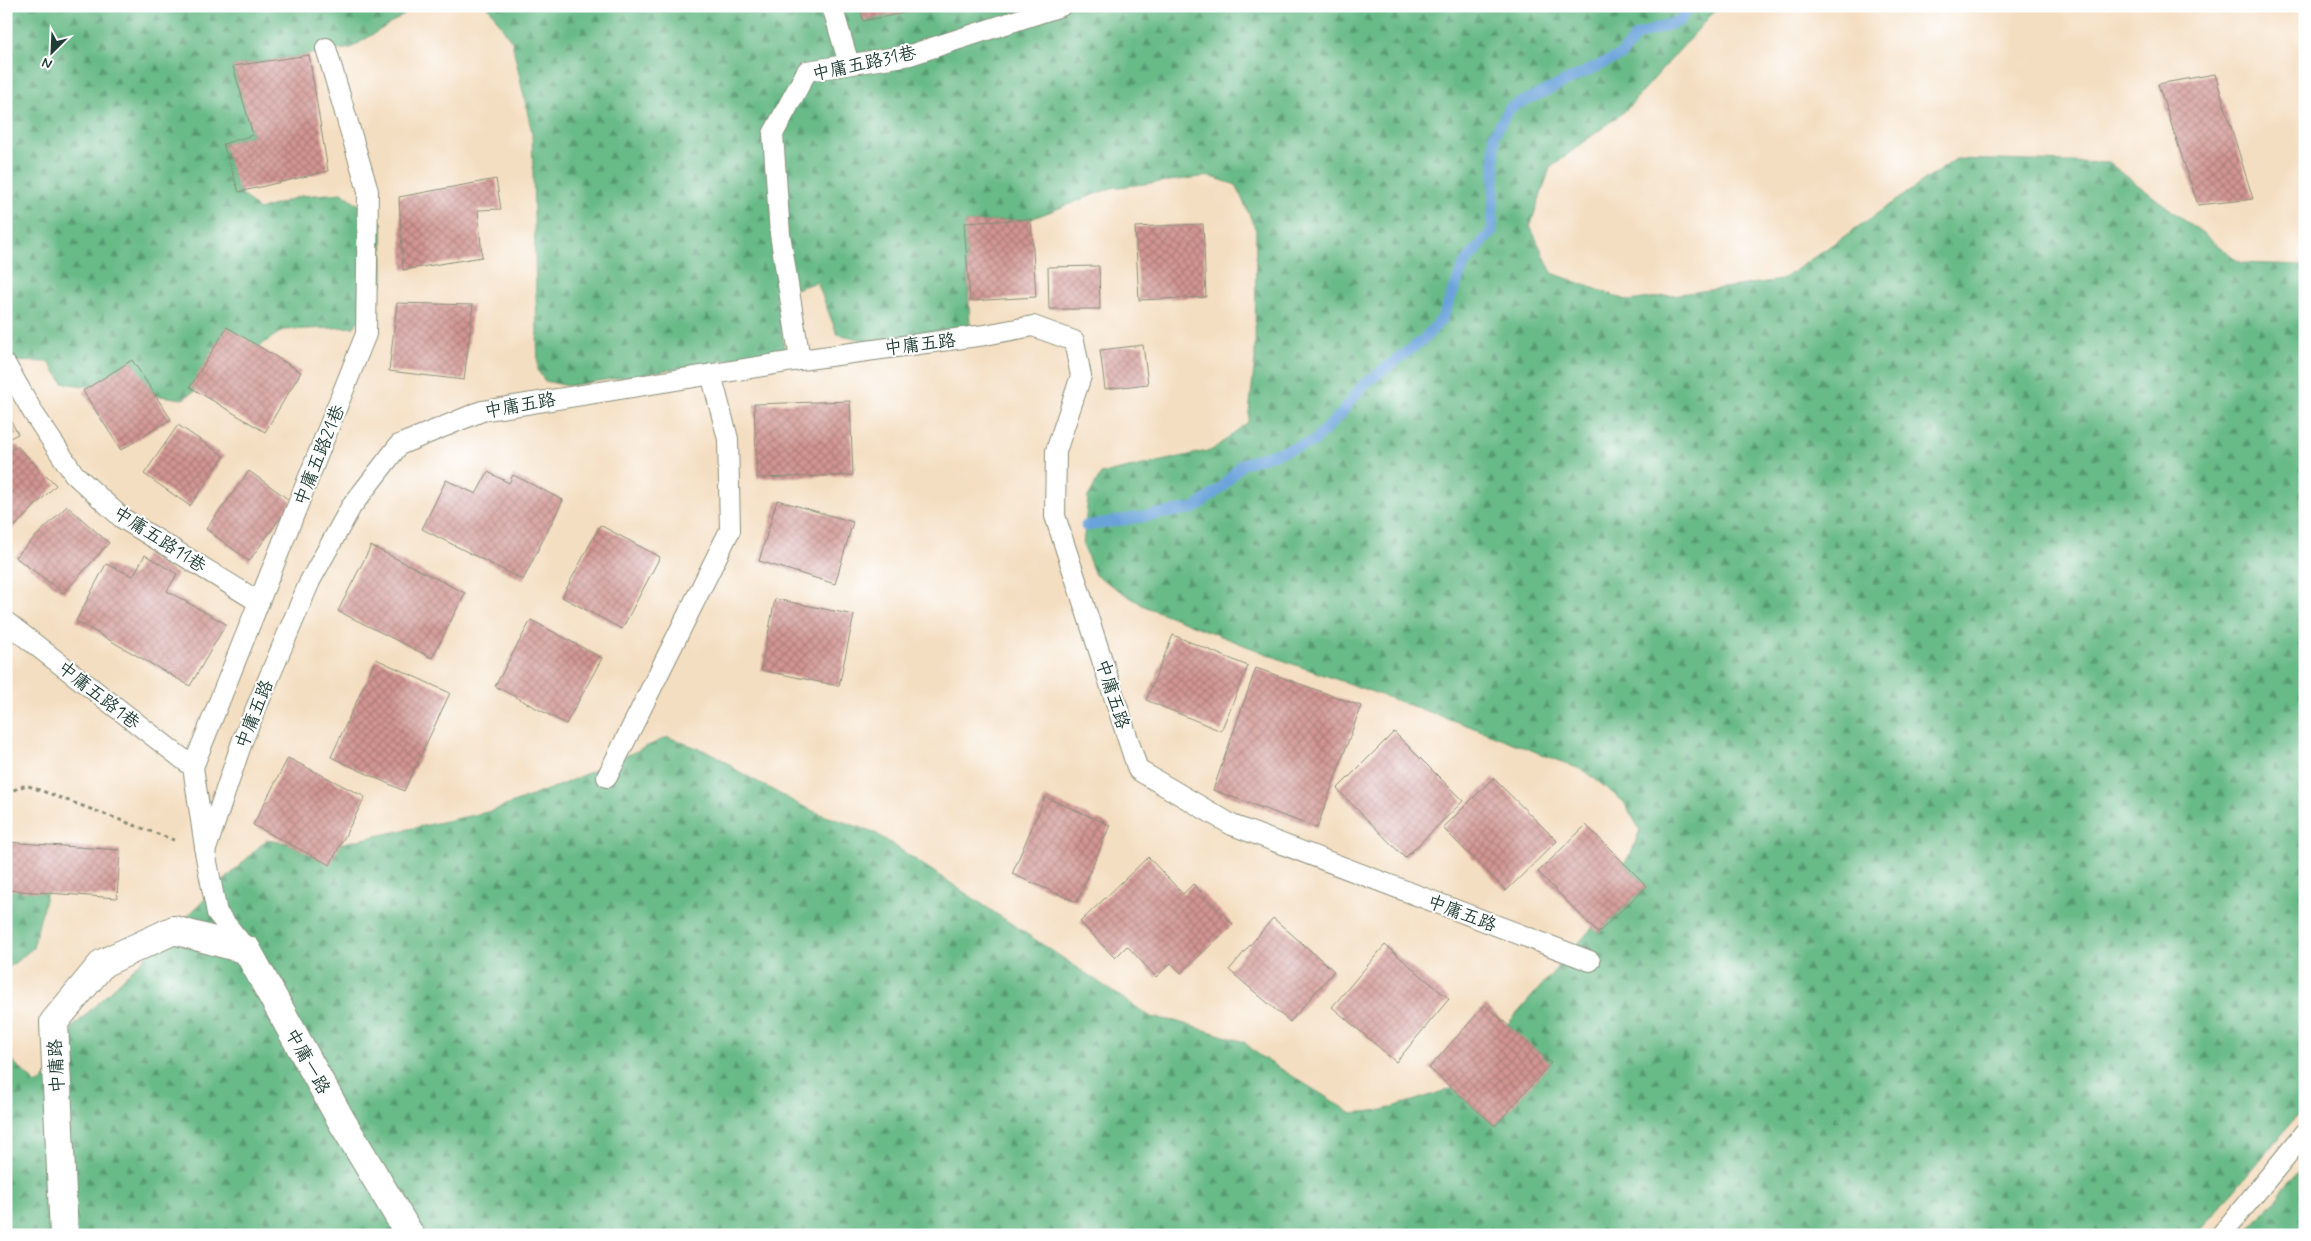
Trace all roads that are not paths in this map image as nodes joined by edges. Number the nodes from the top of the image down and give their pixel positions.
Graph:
1 (832, 6) edge
2 (1061, 6) edge
3 (326, 48) dead end
4 (849, 64) junction
5 (800, 360) junction
6 (6, 365) edge
7 (711, 374) junction
8 (259, 602) junction
9 (6, 622) edge
10 (193, 767) junction
11 (607, 777) dead end
12 (205, 852) junction
13 (246, 950) junction
14 (1590, 961) dead end
15 (2305, 1133) edge
16 (64, 1235) edge
17 (410, 1235) edge
18 (2221, 1235) edge

1 - 4 lane
2 - 4 lane, 中庸五路31巷
3 - 8 lane, 中庸五路21巷
4 - 5 lane, 中庸五路31巷
5 - 7 lane, 中庸五路
5 - 14 lane, 中庸五路
6 - 8 lane, 中庸五路11巷
7 - 11 lane
7 - 12 lane, 中庸五路
8 - 10 lane, 中庸五路21巷
9 - 10 lane, 中庸五路1巷
10 - 12 lane, 中庸五路21巷
12 - 13 lane, 中庸五路
13 - 16 street, 中庸路
13 - 17 street, 中庸一路
15 - 18 lane

